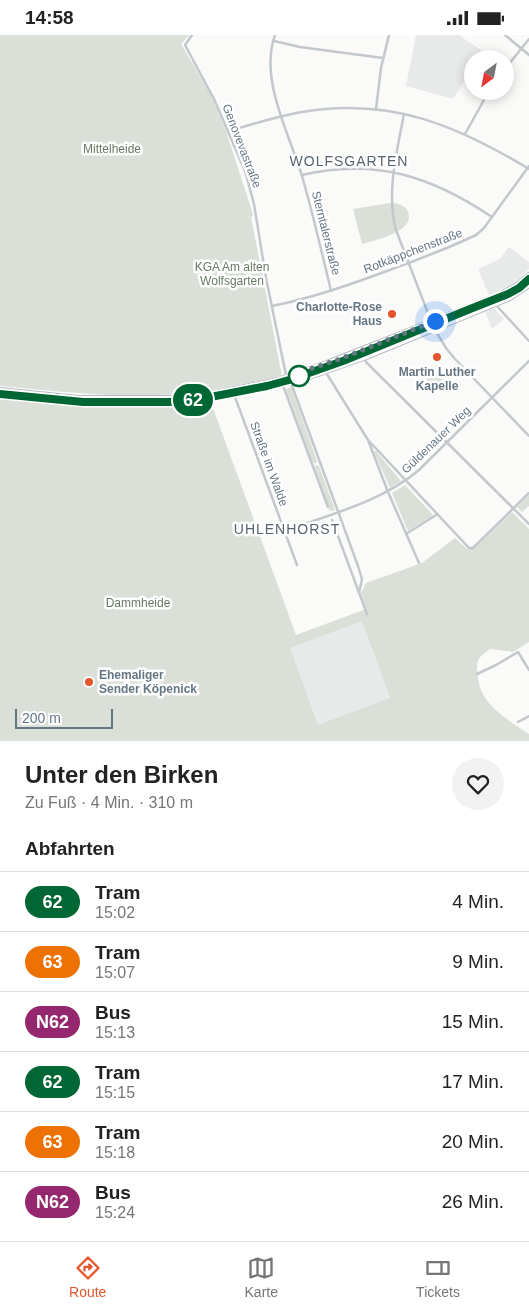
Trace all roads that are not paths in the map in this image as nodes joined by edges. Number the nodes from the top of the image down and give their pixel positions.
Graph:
1 (192, 35) edge
2 (275, 35) edge
3 (389, 35) edge
4 (505, 35) edge
5 (529, 39) edge
6 (273, 41) junction
7 (521, 49) junction
8 (529, 55) edge
9 (383, 58) junction
10 (514, 58) edge
11 (484, 100) edge
12 (376, 109) junction
13 (404, 114) junction
14 (282, 116) junction
15 (229, 131) junction
16 (465, 133) junction
17 (529, 168) edge
18 (394, 172) junction
19 (302, 175) junction
20 (492, 217) junction
21 (409, 263) junction
22 (529, 275) edge
23 (529, 285) edge
24 (331, 291) junction
25 (492, 297) junction
26 (495, 304) junction
27 (272, 306) junction
28 (432, 322) junction
29 (434, 328) junction
30 (529, 341) edge
31 (365, 357) junction
32 (529, 361) edge
33 (325, 371) junction
34 (287, 377) junction
35 (280, 380) junction
36 (291, 383) junction
37 (0, 390) edge
38 (235, 397) dead end
39 (492, 398) junction
40 (529, 436) edge
41 (368, 440) junction
42 (447, 442) junction
43 (406, 481) junction
44 (388, 492) junction
45 (529, 493) edge
46 (328, 507) dead end
47 (514, 508) junction
48 (337, 511) junction
49 (437, 514) junction
50 (332, 521) dead end
51 (529, 524) edge
52 (284, 531) junction
53 (406, 534) junction
54 (419, 563) dead end
55 (296, 565) dead end
56 (359, 593) junction
57 (367, 614) dead end
58 (529, 670) edge
59 (477, 674) dead end
60 (529, 716) edge
61 (518, 722) dead end

1 - 15 street, Genovevastraße
2 - 6 street, Sterntalerstraße
3 - 9 street
4 - 7 street
5 - 7 street
6 - 9 street
6 - 14 street, Sterntalerstraße
7 - 8 street
7 - 10 street
9 - 12 street
11 - 16 street
12 - 13 street
12 - 14 street
13 - 16 street
13 - 18 street
14 - 15 street
14 - 19 street, Sterntalerstraße
15 - 27 street, Genovevastraße
16 - 17 street
17 - 20 street, Rotkäppchenstraße
18 - 19 street
18 - 20 street
18 - 21 street
19 - 24 street, Sterntalerstraße
20 - 21 street, Rotkäppchenstraße
21 - 24 street, Rotkäppchenstraße
21 - 28 street
22 - 25 main road
23 - 26 main road
24 - 27 street, Rotkäppchenstraße
25 - 26 main road
25 - 28 main road
26 - 29 main road
26 - 30 street
27 - 34 street, Genovevastraße
28 - 29 main road
28 - 34 main road
29 - 31 main road
29 - 39 street
31 - 33 main road
31 - 42 street
32 - 39 street, Güldenauer Weg
33 - 36 main road
33 - 41 street
34 - 35 main road
34 - 36 street
35 - 36 main road
35 - 37 main road
35 - 46 street
36 - 48 street
38 - 52 street, Straße im Walde
39 - 40 street
39 - 42 street, Güldenauer Weg
41 - 43 street
41 - 44 street
42 - 43 street, Güldenauer Weg
42 - 47 street
43 - 44 street, Güldenauer Weg
43 - 49 street
44 - 48 street, Güldenauer Weg
44 - 53 street
45 - 47 street
47 - 49 street
47 - 51 street
48 - 52 street, Güldenauer Weg
48 - 56 street
49 - 53 street
50 - 56 street
52 - 55 street, Straße im Walde
53 - 54 street
56 - 57 street
58 - 59 street
60 - 61 street

